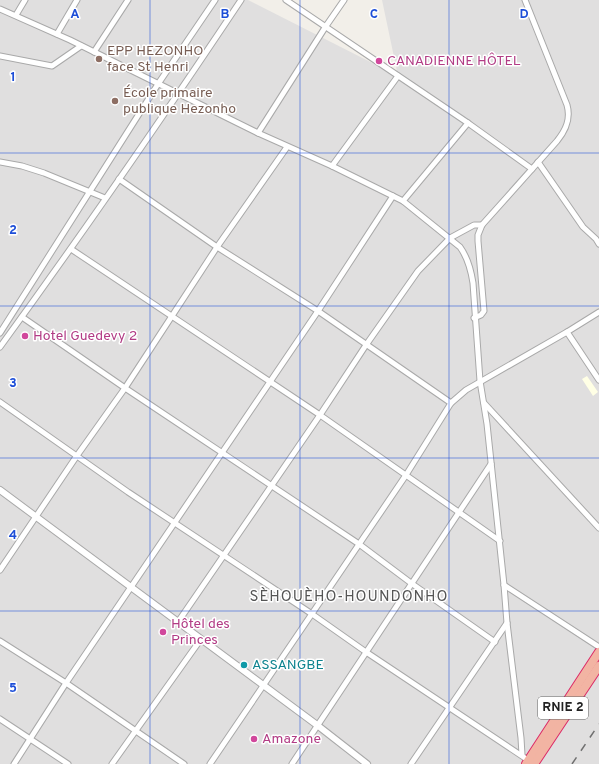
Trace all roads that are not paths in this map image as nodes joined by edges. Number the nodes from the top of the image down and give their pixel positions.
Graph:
1 (25, 0) edge
2 (77, 0) edge
3 (128, 0) edge
4 (214, 0) edge
5 (241, 0) edge
6 (286, 0) edge
7 (344, 0) edge
8 (525, 0) edge
9 (0, 9) edge
10 (16, 16) junction
11 (326, 26) junction
12 (57, 34) junction
13 (81, 46) junction
14 (94, 52) junction
15 (0, 56) edge
16 (398, 76) junction
17 (158, 84) junction
18 (179, 94) junction
19 (468, 123) junction
20 (258, 133) junction
21 (287, 147) junction
22 (0, 162) edge
23 (538, 162) junction
24 (332, 166) junction
25 (532, 169) junction
26 (119, 179) junction
27 (90, 193) junction
28 (393, 196) junction
29 (105, 198) junction
30 (403, 202) junction
31 (482, 225) junction
32 (450, 238) junction
33 (599, 244) edge
34 (216, 247) junction
35 (71, 249) junction
36 (35, 278) junction
37 (44, 284) junction
38 (318, 311) junction
39 (599, 312) edge
40 (172, 316) junction
41 (22, 317) junction
42 (474, 318) junction
43 (568, 332) junction
44 (0, 333) edge
45 (366, 345) junction
46 (0, 346) edge
47 (599, 380) edge
48 (270, 381) junction
49 (480, 381) junction
50 (125, 388) junction
51 (0, 402) edge
52 (483, 402) junction
53 (452, 403) junction
54 (320, 415) junction
55 (223, 452) junction
56 (76, 456) junction
57 (491, 464) junction
58 (406, 475) junction
59 (272, 485) junction
60 (0, 490) edge
61 (460, 512) junction
62 (36, 517) junction
63 (174, 523) junction
64 (599, 528) edge
65 (500, 540) junction
66 (359, 544) junction
67 (224, 555) junction
68 (0, 570) edge
69 (411, 583) junction
70 (504, 585) junction
71 (131, 587) junction
72 (312, 614) junction
73 (178, 622) junction
74 (507, 623) junction
75 (201, 639) junction
76 (0, 641) edge
77 (494, 642) junction
78 (599, 647) edge
79 (366, 652) junction
80 (599, 652) edge
81 (599, 666) edge
82 (66, 683) junction
83 (264, 685) junction
84 (573, 699) junction
85 (449, 708) junction
86 (0, 719) edge
87 (317, 725) junction
88 (135, 730) junction
89 (30, 739) junction
90 (529, 761) edge
91 (14, 764) edge
92 (68, 764) edge
93 (112, 764) edge
94 (184, 764) edge
95 (210, 764) edge
96 (292, 764) edge
97 (367, 764) edge
98 (411, 764) edge

1 - 10 street
2 - 12 street
3 - 14 street
4 - 17 street
5 - 18 street
6 - 11 street
7 - 11 street
8 - 23 street
9 - 10 street
10 - 12 street
11 - 16 street
11 - 20 street
12 - 13 street
13 - 14 street
13 - 15 street
14 - 17 street
16 - 19 street
16 - 24 street
17 - 18 street
17 - 27 street
18 - 20 street
18 - 26 street
19 - 25 street
19 - 30 street
20 - 21 street
21 - 24 street
21 - 34 street
22 - 27 street
23 - 25 street
23 - 33 street
24 - 28 street
25 - 31 street
26 - 29 street
26 - 34 street
27 - 29 street
27 - 36 street
28 - 30 street
28 - 38 street
29 - 35 street
30 - 32 street
31 - 32 street
31 - 42 street
32 - 42 street
32 - 45 street
34 - 38 street
34 - 40 street
35 - 37 street
35 - 40 street
36 - 37 street
36 - 44 street
37 - 41 street
38 - 45 street
38 - 48 street
39 - 43 street
40 - 48 street
40 - 50 street
41 - 46 street
41 - 50 street
42 - 49 street
43 - 47 street
43 - 49 street
45 - 53 street
45 - 54 street
48 - 54 street
48 - 55 street
49 - 52 street
49 - 53 street
50 - 55 street
50 - 56 street
51 - 56 street
52 - 57 street
52 - 64 street
53 - 58 street
54 - 58 street
54 - 59 street
55 - 59 street
55 - 63 street
56 - 62 street
56 - 63 street
57 - 61 street
57 - 65 street
58 - 61 street
58 - 66 street
59 - 66 street
59 - 67 street
60 - 62 street
61 - 65 street
61 - 69 street
62 - 68 street
62 - 71 street
63 - 67 street
63 - 71 street
65 - 70 street
66 - 69 street
66 - 72 street
67 - 72 street
67 - 73 street
69 - 77 street
69 - 79 street
70 - 74 street
70 - 78 street
71 - 73 street
71 - 82 street
72 - 79 street
72 - 83 street
73 - 75 street
74 - 77 street
74 - 90 street
75 - 83 street
75 - 88 street
76 - 82 street
77 - 85 street
79 - 85 street
79 - 87 street
80 - 84 highway, RNIE 2
81 - 84 highway, RNIE 2
82 - 88 street
82 - 89 street
83 - 87 street
83 - 95 street
84 - 90 highway, RNIE 2
85 - 90 street
85 - 98 street
86 - 89 street
87 - 96 street
87 - 97 street
88 - 93 street
88 - 94 street
89 - 91 street
89 - 92 street

